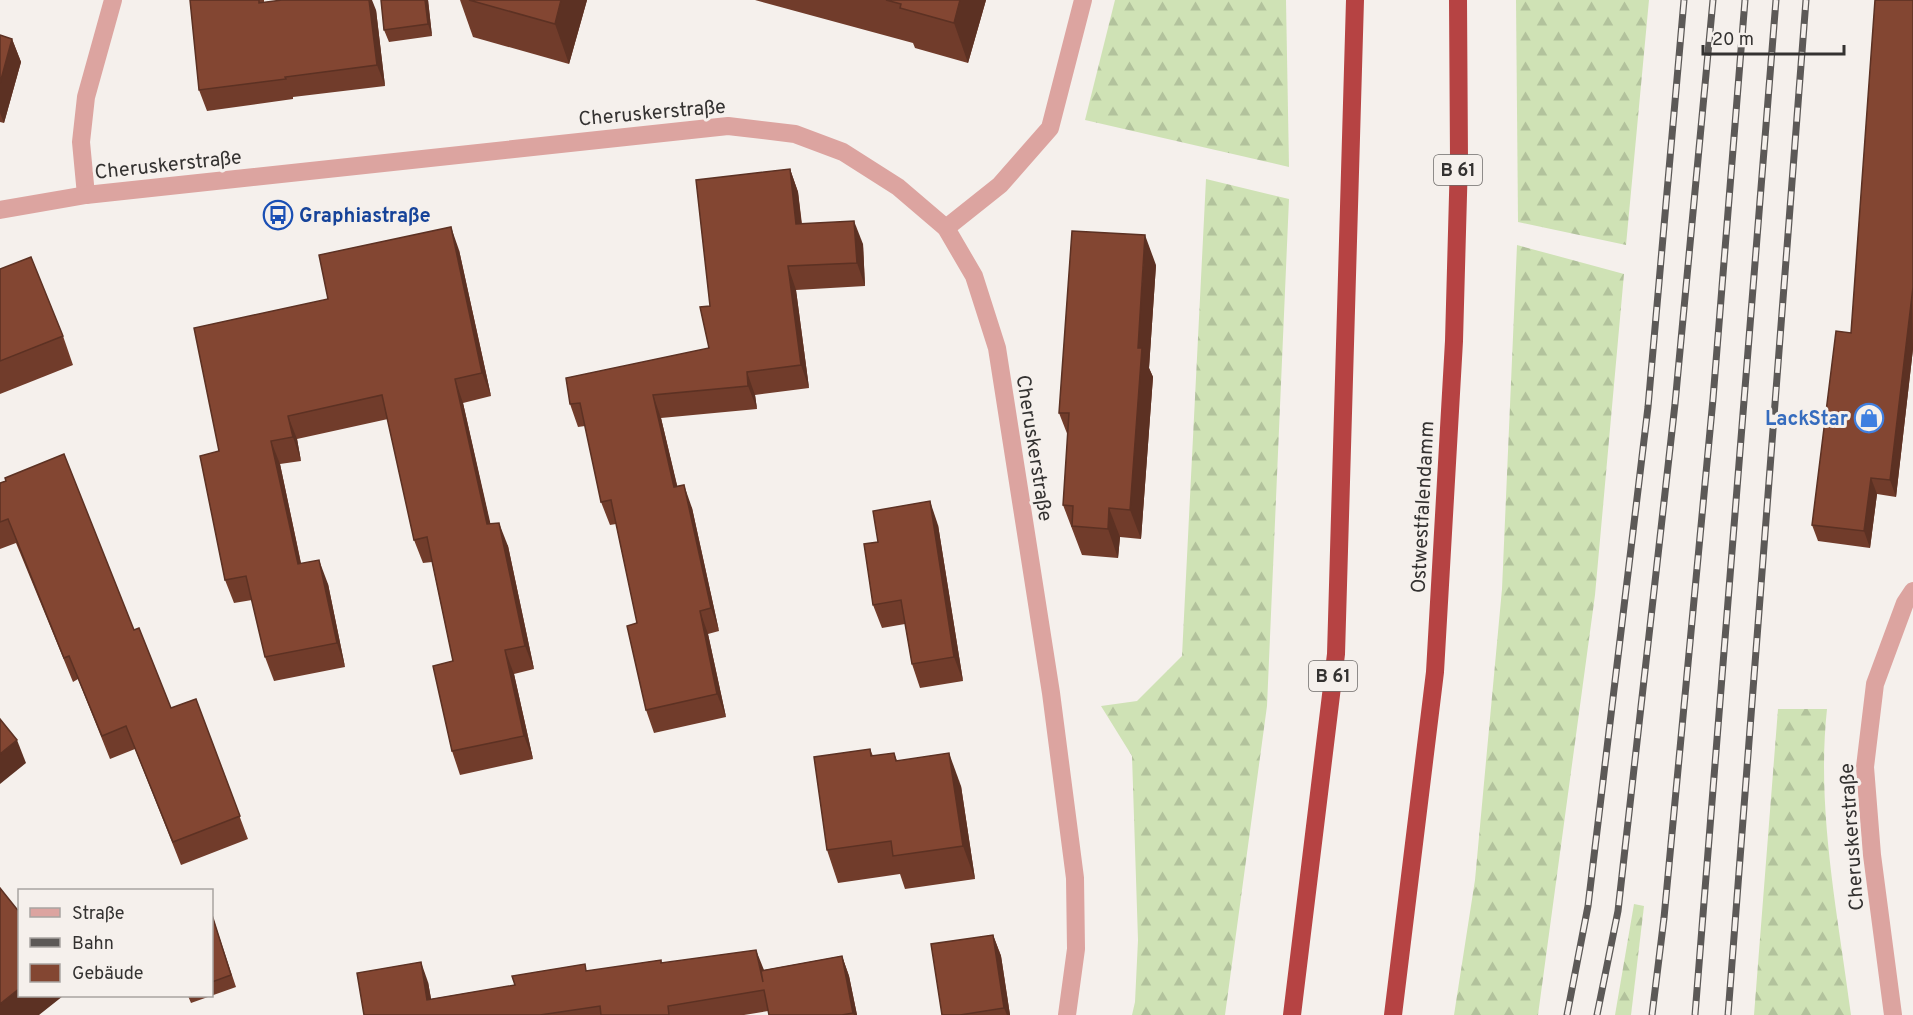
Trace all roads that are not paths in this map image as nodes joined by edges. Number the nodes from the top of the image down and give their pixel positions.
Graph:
1 (113, 0) edge
2 (1083, 0) edge
3 (1355, 0) edge
4 (1458, 0) edge
5 (86, 195) junction
6 (0, 210) edge
7 (946, 228) junction
8 (1913, 591) edge
9 (1067, 1015) edge
10 (1292, 1015) edge
11 (1393, 1015) edge
12 (1893, 1015) edge

1 - 5 street
2 - 7 street
3 - 10 highway, B 61
4 - 11 highway, Ostwestfalendamm / B 61
5 - 6 street, Cheruskerstraße
5 - 7 street, Cheruskerstraße
7 - 9 street, Cheruskerstraße
8 - 12 street, Cheruskerstraße

